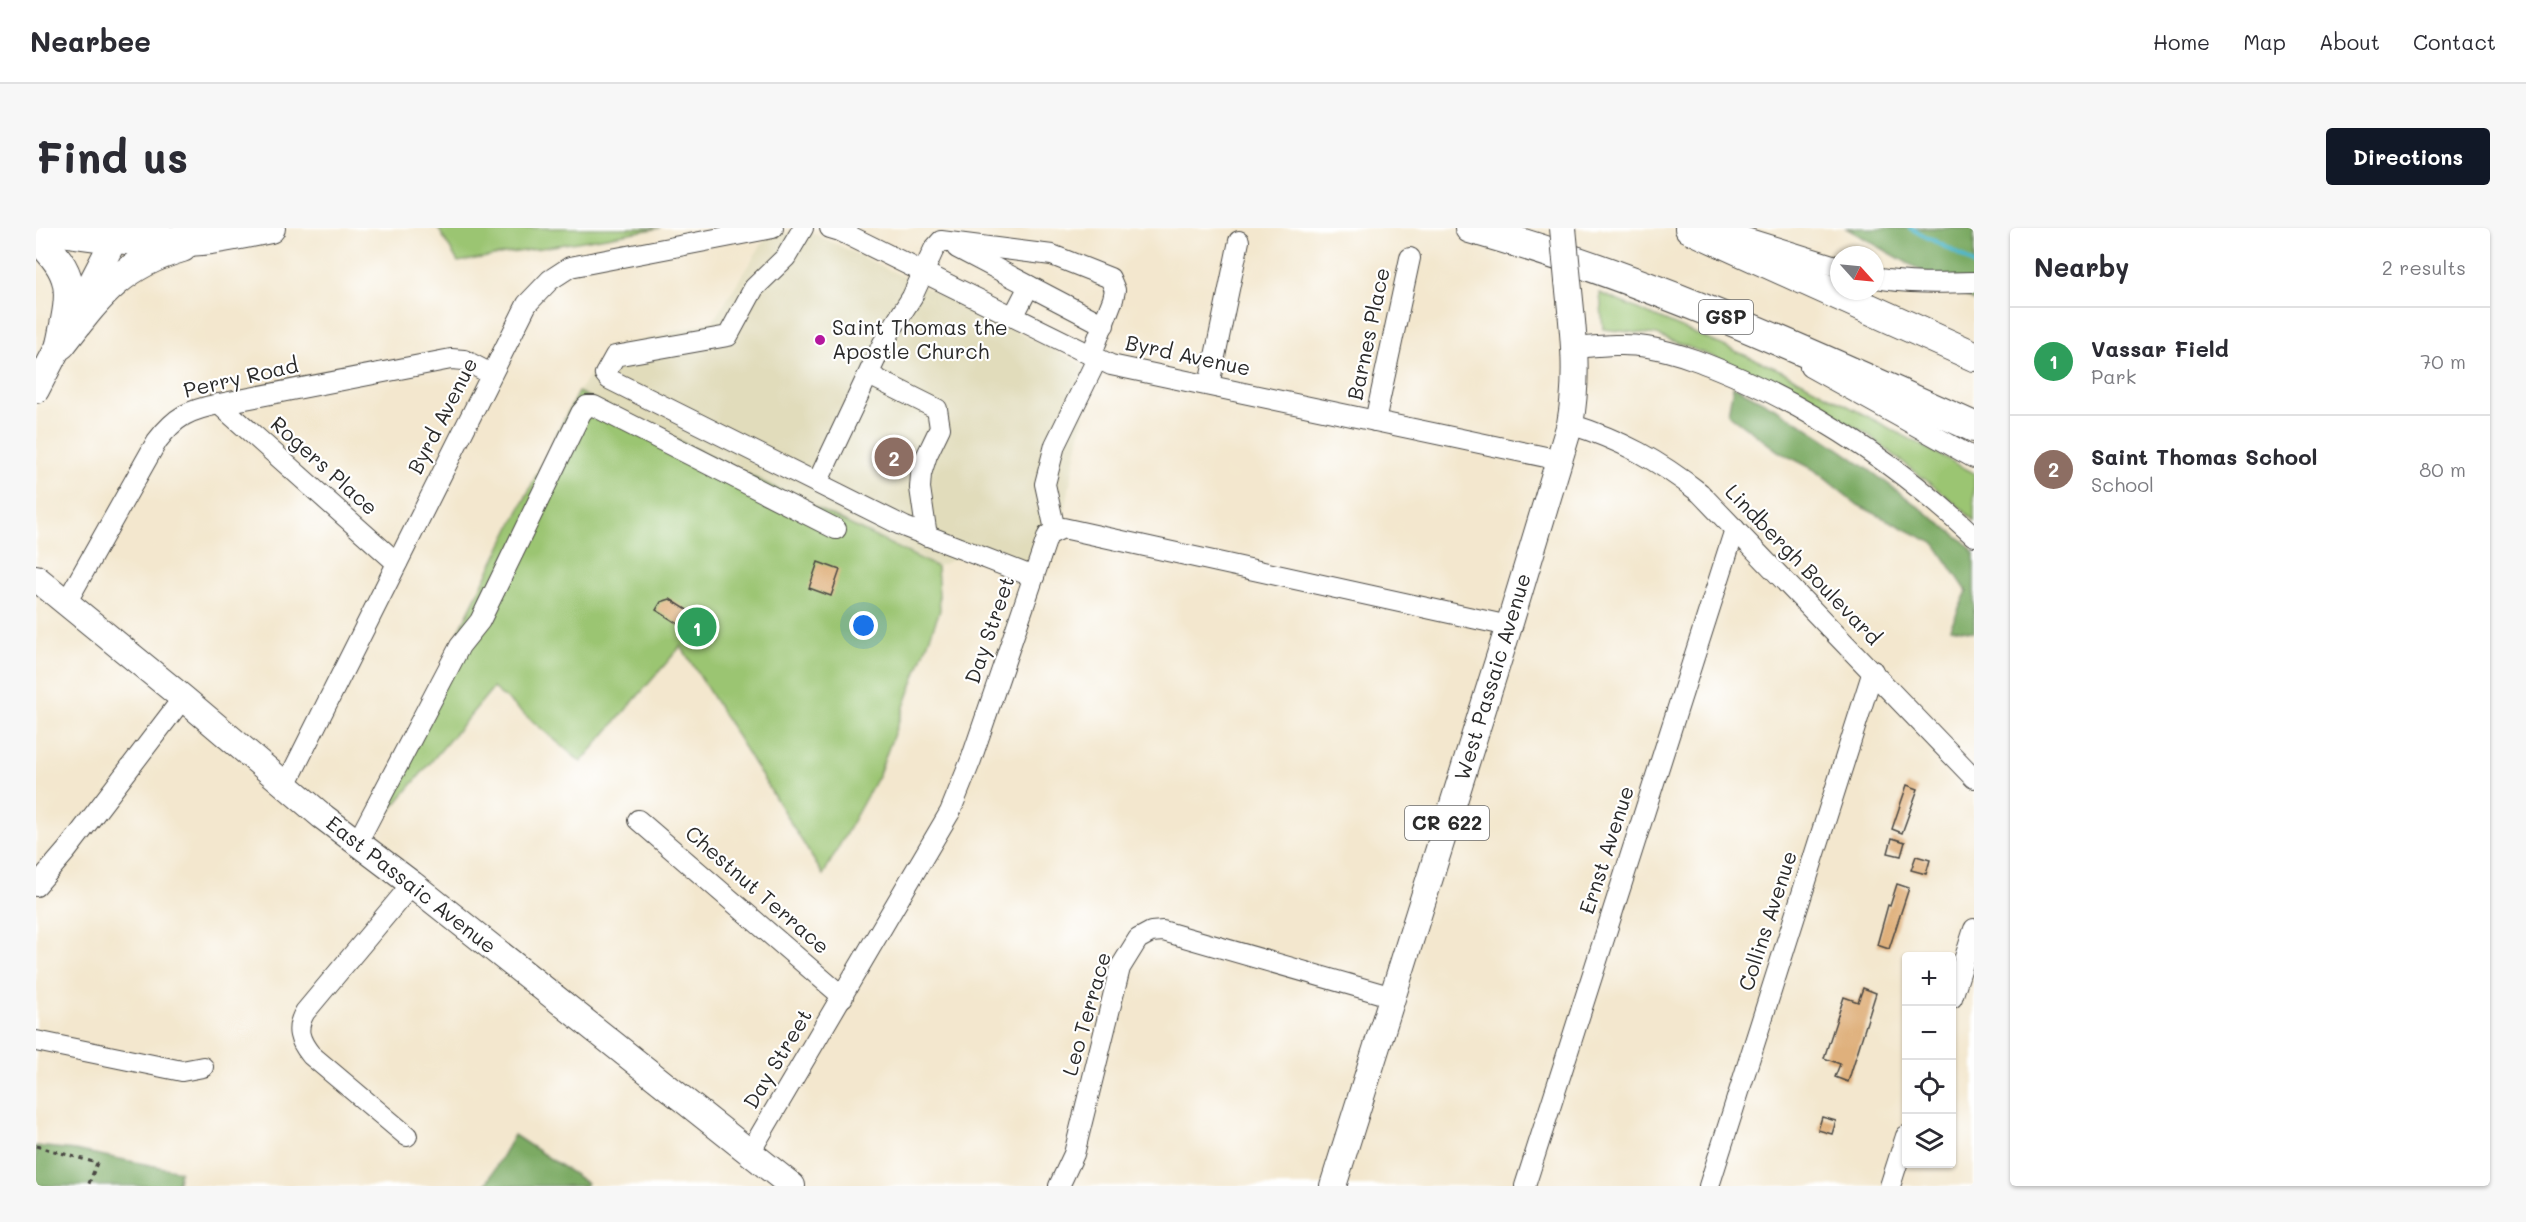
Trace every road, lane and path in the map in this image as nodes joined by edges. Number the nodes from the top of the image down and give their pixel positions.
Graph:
1 (40, 228) edge
2 (270, 228) edge
3 (773, 228) edge
4 (803, 228) edge
5 (830, 228) edge
6 (1470, 228) edge
7 (1563, 228) edge
8 (1690, 228) edge
9 (1713, 228) edge
10 (117, 233) edge
11 (36, 236) edge
12 (211, 239) junction
13 (1239, 241) dead end
14 (947, 242) junction
15 (1410, 258) dead end
16 (1830, 264) edge
17 (923, 272) junction
18 (1884, 280) edge
19 (1974, 282) edge
20 (1029, 286) junction
21 (1717, 313) junction
22 (1013, 317) junction
23 (1104, 325) junction
24 (61, 344) junction
25 (1575, 348) junction
26 (1974, 356) edge
27 (1094, 357) junction
28 (491, 374) junction
29 (869, 375) junction
30 (1209, 385) junction
31 (36, 390) edge
32 (219, 404) junction
33 (1375, 421) junction
34 (1570, 424) junction
35 (1974, 427) edge
36 (1974, 458) edge
37 (1560, 460) junction
38 (817, 483) junction
39 (836, 529) dead end
40 (1735, 529) junction
41 (1055, 530) junction
42 (927, 536) junction
43 (1974, 536) edge
44 (396, 563) junction
45 (1034, 577) junction
46 (36, 578) edge
47 (66, 603) junction
48 (1509, 626) junction
49 (1873, 672) junction
50 (183, 698) junction
51 (1974, 778) edge
52 (286, 785) junction
53 (638, 820) dead end
54 (357, 843) junction
55 (412, 884) junction
56 (36, 886) edge
57 (1974, 929) edge
58 (1956, 985) edge
59 (843, 997) junction
60 (1393, 997) junction
61 (36, 1041) edge
62 (203, 1067) dead end
63 (407, 1136) dead end
64 (36, 1146) edge
65 (1902, 1148) edge
66 (749, 1154) junction
67 (88, 1186) edge
68 (792, 1186) edge
69 (1059, 1186) edge
70 (1333, 1186) edge
71 (1525, 1186) edge
72 (1709, 1186) edge
73 (1890, 1186) edge

1 - 10 highway
2 - 12 highway
3 - 28 street, Byrd Avenue
4 - 38 street
5 - 17 street, Byrd Avenue
6 - 21 highway, GSP
7 - 25 main road, West Passaic Avenue / CR 622, bridge
8 - 26 highway
9 - 16 street
10 - 12 highway
10 - 24 main road
11 - 24 highway
12 - 24 highway
13 - 30 street
14 - 17 street
14 - 20 street
14 - 23 street
15 - 33 street, Barnes Place
17 - 22 street, Byrd Avenue
17 - 29 street
18 - 19 street
20 - 22 street
20 - 23 street
21 - 35 highway, GSP
21 - 36 street
22 - 27 street, Byrd Avenue
23 - 27 street
24 - 31 main road
25 - 34 main road, West Passaic Avenue / CR 622
25 - 43 street
27 - 30 street, Byrd Avenue
27 - 41 street
28 - 32 street, Perry Road
28 - 44 street, Byrd Avenue
29 - 38 street
29 - 42 street
30 - 33 street, Byrd Avenue
32 - 44 street, Rogers Place
32 - 47 street, Perry Road
33 - 37 street, Byrd Avenue
34 - 37 main road, West Passaic Avenue / CR 622
34 - 40 street, Lindbergh Boulevard
37 - 48 main road, West Passaic Avenue / CR 622
38 - 42 street
39 - 54 street
40 - 49 street, Lindbergh Boulevard
40 - 71 street, Ernst Avenue
41 - 45 street, Day Street
41 - 48 street
42 - 45 street
44 - 52 street, Byrd Avenue
45 - 59 street, Day Street
46 - 47 main road, East Passaic Avenue
47 - 50 main road, East Passaic Avenue
48 - 60 main road, West Passaic Avenue / CR 622
49 - 51 street, Lindbergh Boulevard
49 - 72 street, Collins Avenue
50 - 52 main road, East Passaic Avenue
50 - 56 street
52 - 54 main road, East Passaic Avenue
53 - 59 street, Chestnut Terrace
54 - 55 main road, East Passaic Avenue
55 - 63 street
55 - 66 main road, East Passaic Avenue
57 - 58 street
59 - 66 street, Day Street
60 - 69 street, Leo Terrace
60 - 70 main road, West Passaic Avenue / CR 622
61 - 62 street
64 - 67 path
65 - 73 street
66 - 68 main road, East Passaic Avenue

